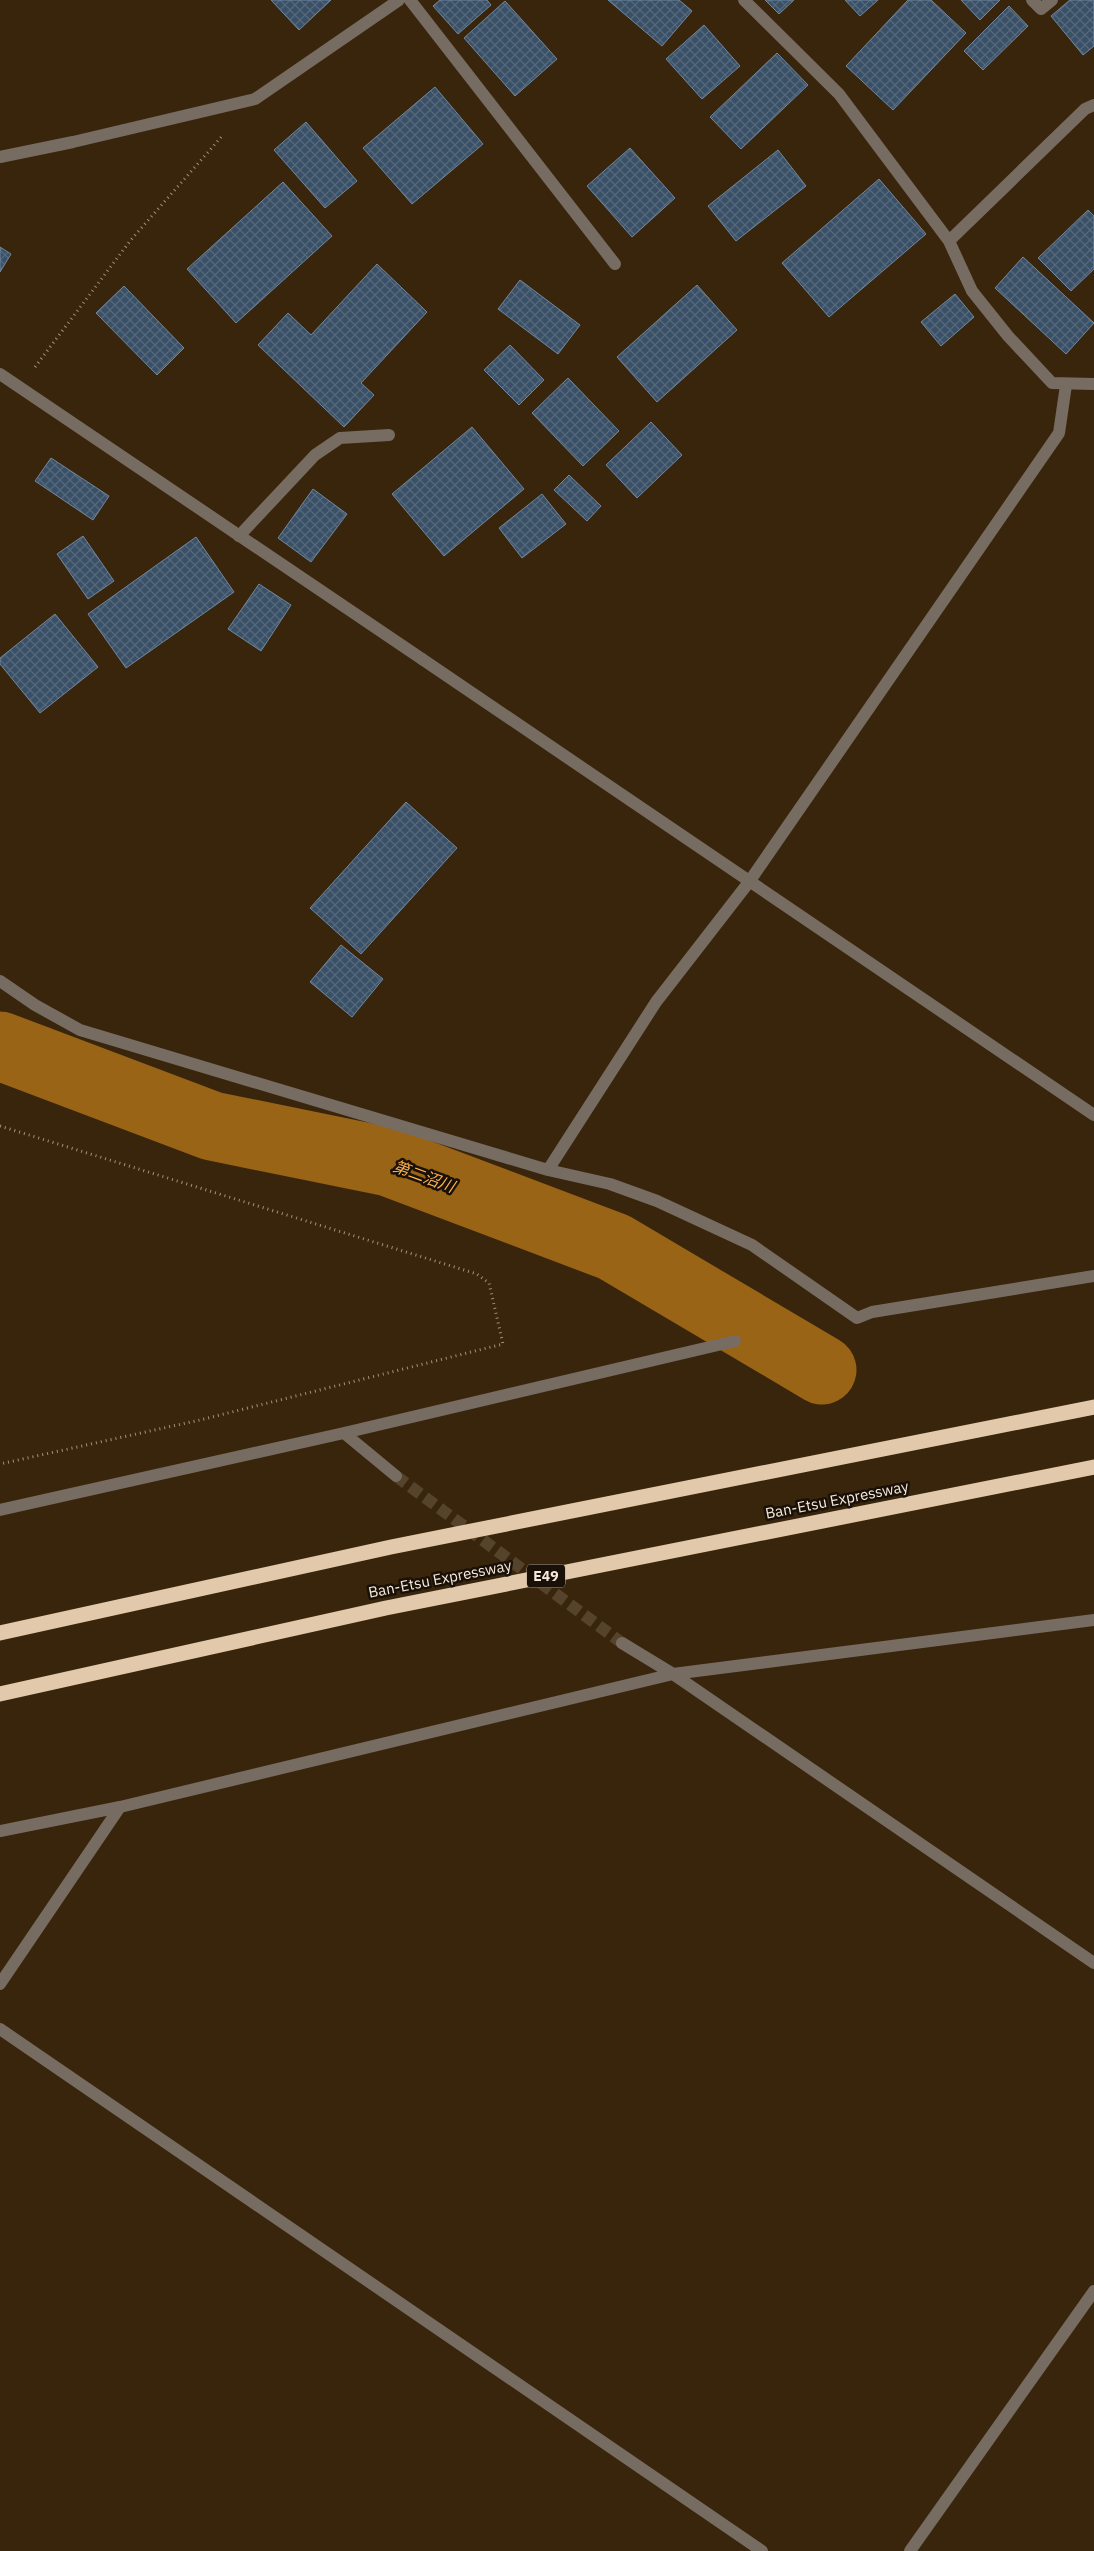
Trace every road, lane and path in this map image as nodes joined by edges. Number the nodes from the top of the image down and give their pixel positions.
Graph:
1 (398, 0) edge
2 (410, 0) edge
3 (744, 0) edge
4 (1032, 0) edge
5 (1052, 0) edge
6 (255, 99) junction
7 (1094, 105) edge
8 (0, 156) edge
9 (949, 241) junction
10 (614, 264) dead end
11 (0, 374) edge
12 (1094, 384) edge
13 (1066, 385) junction
14 (19, 387) junction
15 (389, 435) dead end
16 (239, 536) junction
17 (748, 882) junction
18 (0, 981) edge
19 (1094, 1115) edge
20 (0, 1126) edge
21 (548, 1170) junction
22 (1094, 1276) edge
23 (735, 1341) dead end
24 (1094, 1407) edge
25 (344, 1433) junction
26 (0, 1464) edge
27 (1094, 1467) edge
28 (396, 1476) tunnel mouth
29 (0, 1510) edge
30 (1094, 1620) edge
31 (0, 1634) edge
32 (622, 1643) tunnel mouth
33 (673, 1674) junction
34 (0, 1694) edge
35 (120, 1807) junction
36 (0, 1832) edge
37 (1094, 1963) edge
38 (0, 1984) edge
39 (0, 2029) edge
40 (1094, 2291) edge
41 (762, 2551) edge
42 (910, 2551) edge

1 - 6 street
2 - 10 street
3 - 9 street
4 - 5 street
6 - 8 street
6 - 14 path
7 - 9 street
9 - 13 street
11 - 14 street
12 - 13 street
13 - 17 street
14 - 16 street
15 - 16 street
16 - 17 street
17 - 19 street
17 - 21 street
18 - 21 street
20 - 26 path
21 - 22 street
23 - 25 street
24 - 31 highway
25 - 28 street
25 - 29 street
27 - 34 highway, Ban-Etsu Expressway / E49
30 - 33 street
32 - 33 street
33 - 35 street
33 - 37 street
35 - 36 street
35 - 38 street
39 - 41 street
40 - 42 street

